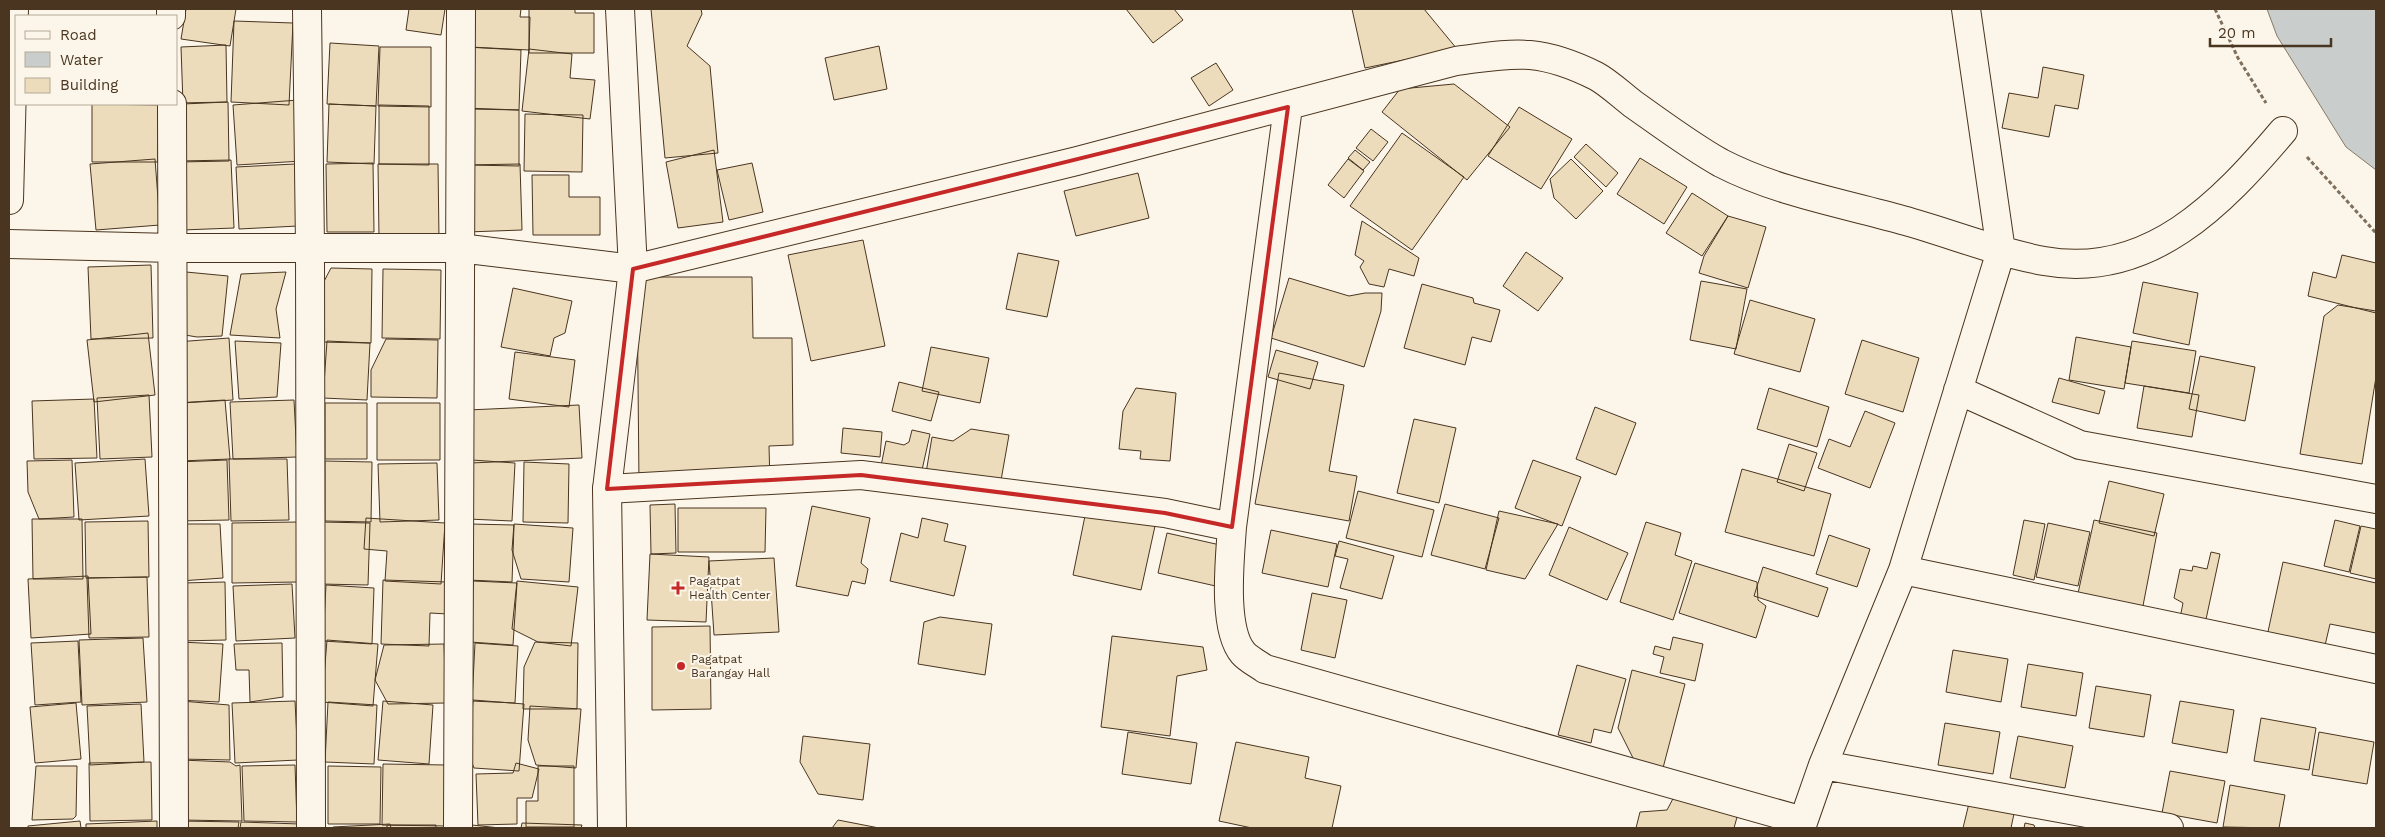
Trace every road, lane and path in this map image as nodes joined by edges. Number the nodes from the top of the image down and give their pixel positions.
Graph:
1 (14, 9) edge
2 (307, 9) edge
3 (461, 9) edge
4 (620, 9) edge
5 (1966, 9) edge
6 (172, 105) edge
7 (1288, 107) junction
8 (2283, 131) dead end
9 (9, 200) edge
10 (9, 244) edge
11 (173, 248) junction
12 (310, 248) junction
13 (460, 248) junction
14 (2001, 251) junction
15 (633, 269) junction
16 (1958, 390) junction
17 (607, 488) junction
18 (2376, 499) edge
19 (1232, 526) junction
20 (1903, 570) junction
21 (2376, 669) edge
22 (1823, 765) junction
23 (1802, 825) edge
24 (174, 828) edge
25 (311, 828) edge
26 (458, 828) edge
27 (612, 828) edge
28 (2169, 828) edge

1 - 9 street
2 - 12 street
3 - 13 street
4 - 15 street
5 - 14 street
6 - 11 street
7 - 14 street
7 - 15 street
7 - 19 street
8 - 14 street
10 - 11 street
11 - 12 street
11 - 24 street
12 - 13 street
12 - 25 street
13 - 15 street
13 - 26 street
14 - 16 street
15 - 17 street
16 - 18 street
16 - 20 street
17 - 19 street
17 - 27 street
19 - 23 street
20 - 21 street
20 - 22 street
22 - 23 street
22 - 28 street

